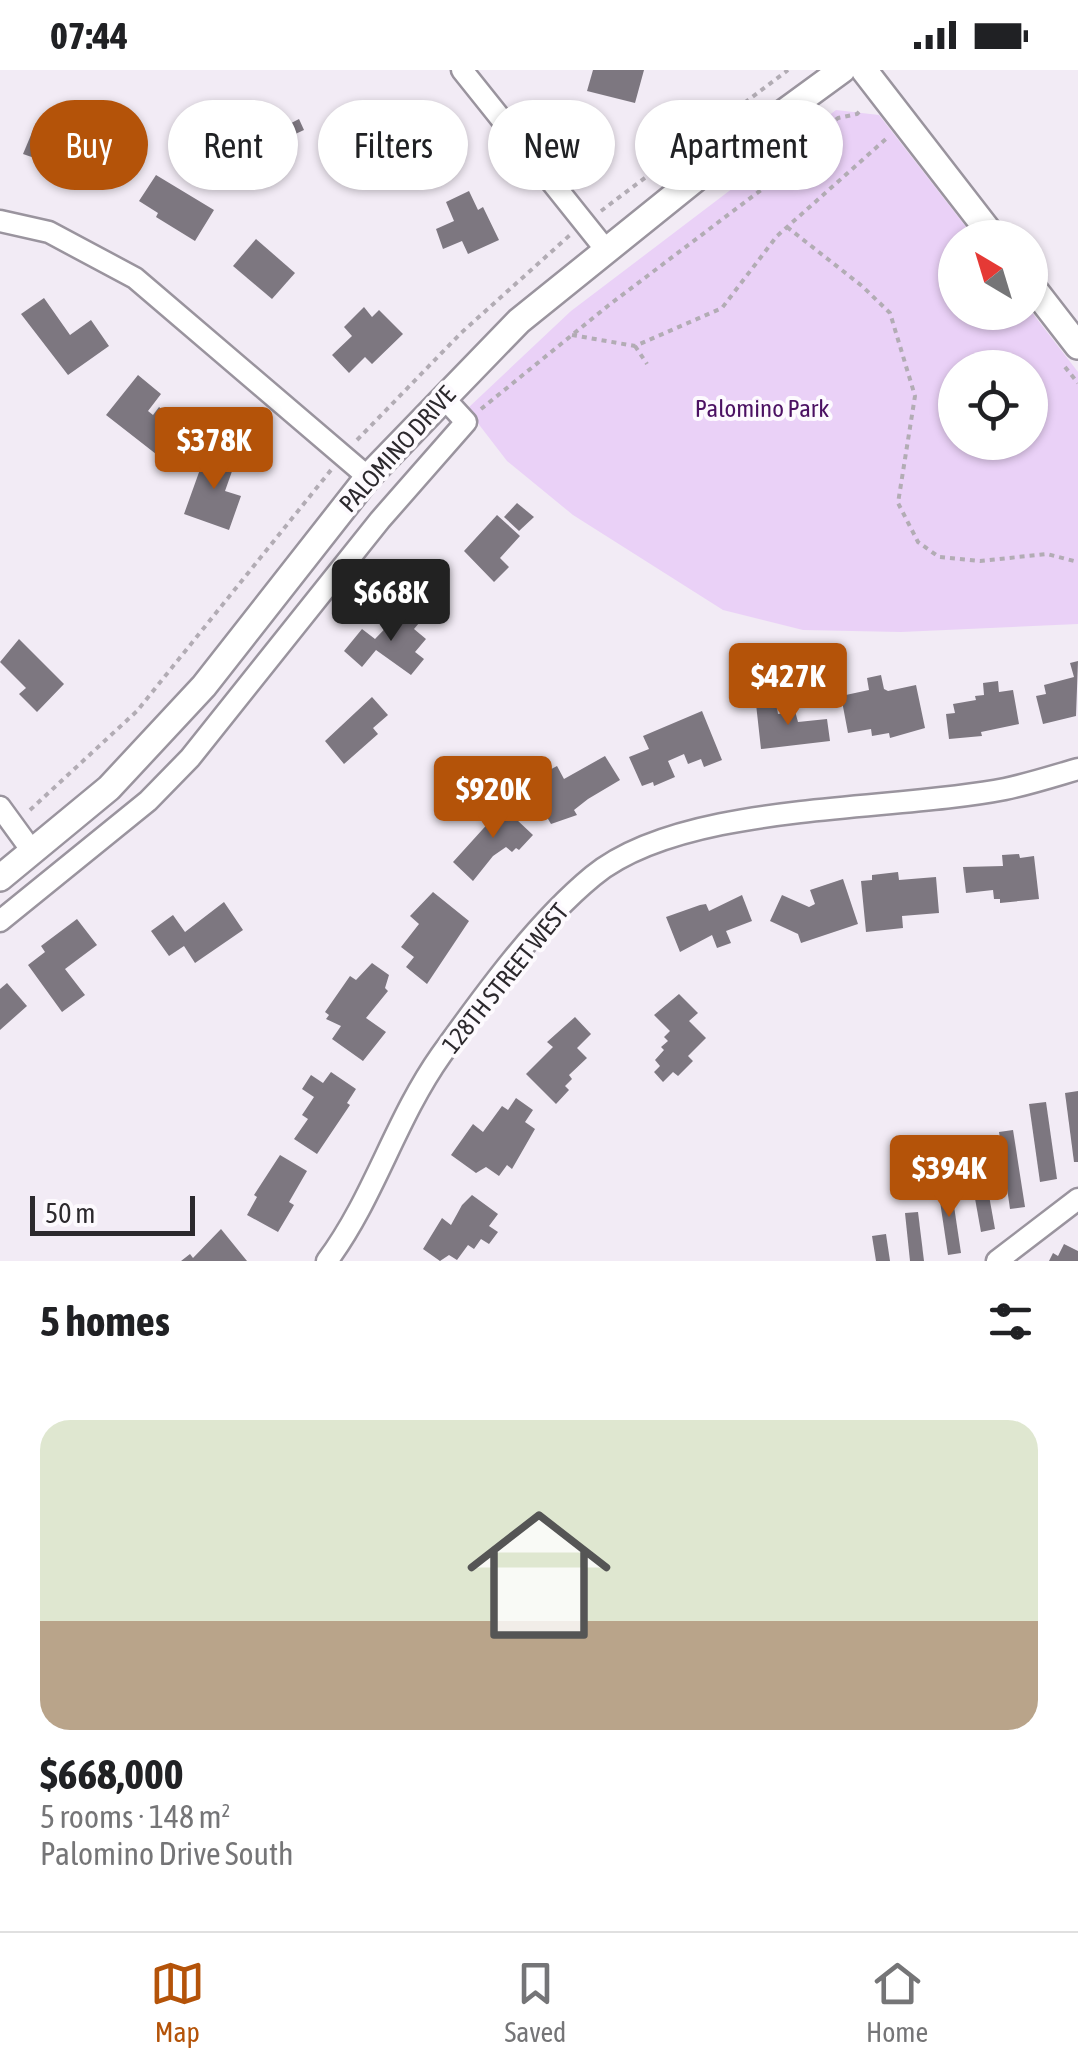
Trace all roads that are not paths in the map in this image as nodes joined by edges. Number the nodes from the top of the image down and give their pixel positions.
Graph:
1 (462, 70) edge
2 (842, 70) edge
3 (864, 70) edge
4 (980, 220) edge
5 (0, 221) edge
6 (606, 250) junction
7 (1048, 307) edge
8 (1078, 346) edge
9 (443, 397) junction
10 (368, 477) junction
11 (1078, 769) edge
12 (0, 807) edge
13 (32, 850) junction
14 (0, 878) edge
15 (0, 922) edge
16 (1078, 1200) edge
17 (328, 1261) edge
18 (997, 1261) edge

1 - 6 street
2 - 6 street, PALOMINO DRIVE
3 - 4 street
5 - 10 street
6 - 9 street, PALOMINO DRIVE
7 - 8 street
9 - 10 street, PALOMINO DRIVE
9 - 15 street
10 - 13 street, PALOMINO DRIVE
11 - 17 street, 128TH STREET WEST
12 - 13 street
13 - 14 street, PALOMINO DRIVE
16 - 18 street

